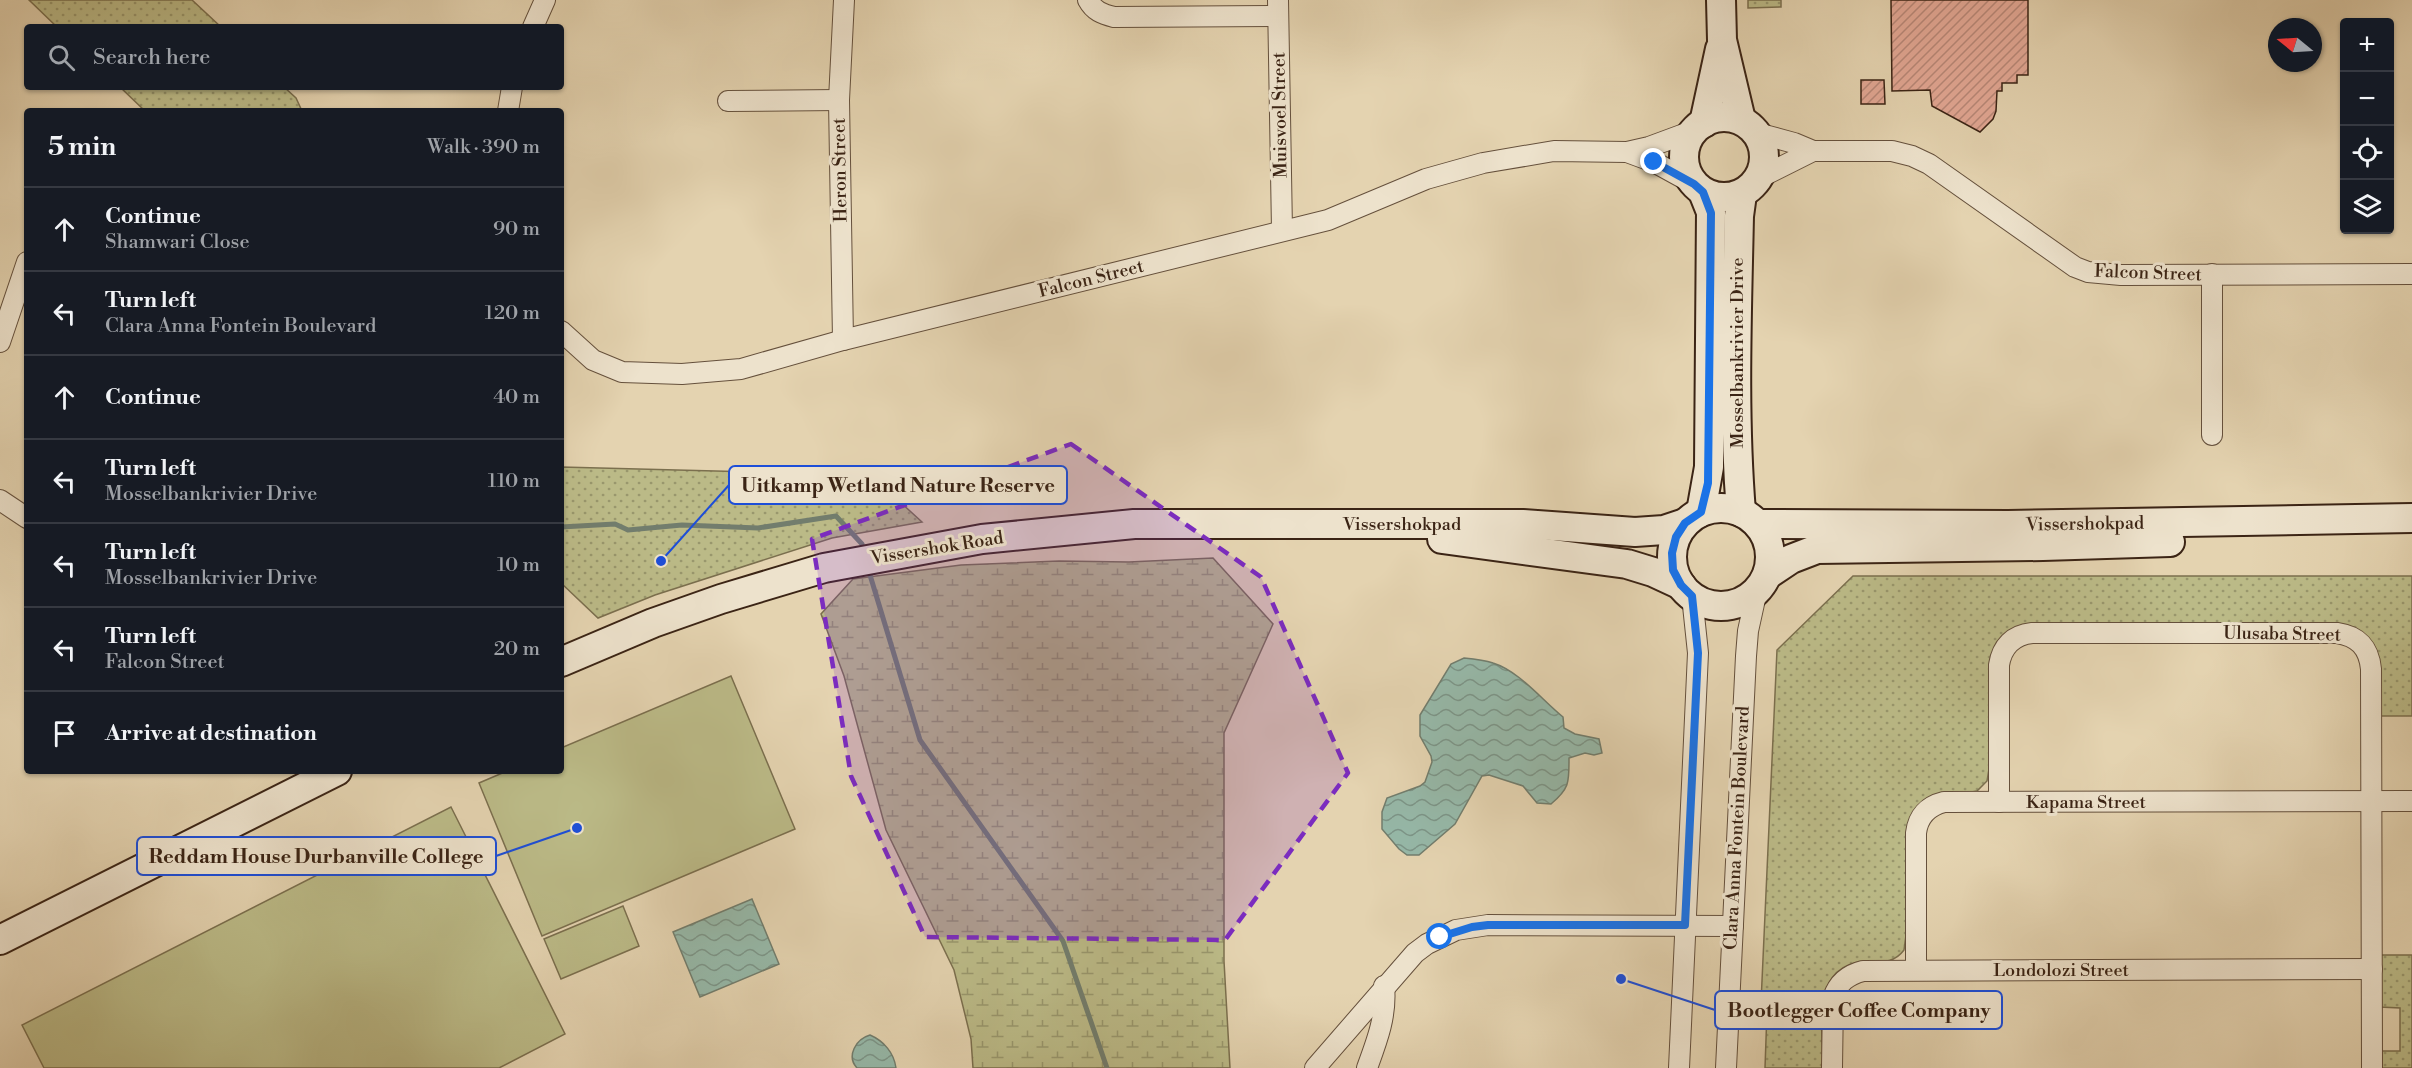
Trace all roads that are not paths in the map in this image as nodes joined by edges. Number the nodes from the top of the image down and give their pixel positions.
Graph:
1 (545, 0) edge
2 (844, 0) edge
3 (1088, 0) edge
4 (1721, 0) edge
5 (1278, 8) edge
6 (534, 24) edge
7 (1722, 40) junction
8 (512, 90) edge
9 (839, 100) junction
10 (728, 101) dead end
11 (508, 108) edge
12 (1700, 126) junction
13 (1749, 127) junction
14 (1813, 151) junction
15 (1627, 152) junction
16 (1750, 186) junction
17 (1699, 188) junction
18 (1282, 230) junction
19 (24, 271) edge
20 (2211, 274) junction
21 (2412, 274) edge
22 (564, 334) edge
23 (843, 340) junction
24 (0, 342) edge
25 (2212, 435) dead end
26 (0, 500) edge
27 (24, 516) edge
28 (1693, 518) junction
29 (1749, 518) junction
30 (2412, 519) edge
31 (1330, 525) junction
32 (2412, 533) edge
33 (1762, 583) junction
34 (1686, 590) junction
35 (564, 661) edge
36 (331, 774) edge
37 (2372, 801) junction
38 (2412, 801) edge
39 (1999, 802) junction
40 (1685, 925) junction
41 (1732, 926) junction
42 (0, 940) edge
43 (2372, 969) junction
44 (1916, 970) junction
45 (1384, 986) junction
46 (1315, 1068) edge
47 (1367, 1068) edge
48 (1679, 1068) edge
49 (1726, 1068) edge
50 (1832, 1068) edge
51 (2372, 1068) edge

1 - 6 street
2 - 9 street, Heron Street
3 - 5 street
4 - 7 main road
5 - 18 street, Muisvoel Street
7 - 12 main road
7 - 13 main road
8 - 11 street
9 - 10 street
9 - 23 street, Heron Street
12 - 13 main road
12 - 15 street, Falcon Street
12 - 17 main road
13 - 14 street, Falcon Street
13 - 16 main road
14 - 16 street, Falcon Street
14 - 20 street, Falcon Street
15 - 17 street, Falcon Street
15 - 18 street, Falcon Street
16 - 17 main road
16 - 29 main road, Mosselbankrivier Drive
17 - 28 main road, Mosselbankrivier Drive
18 - 23 street, Falcon Street
19 - 24 street
20 - 21 street, Falcon Street
20 - 25 street
22 - 23 street, Falcon Street
26 - 27 street
28 - 29 main road
28 - 31 main road, Vissershokpad
28 - 34 main road
29 - 30 main road, Vissershokpad
29 - 33 main road
31 - 34 main road, Vissershokpad
31 - 35 main road, Vissershok Road
32 - 33 main road, Vissershokpad
33 - 34 main road
33 - 41 street, Clara Anna Fontein Boulevard
34 - 40 street
36 - 42 main road
37 - 38 street, Kapama Street
37 - 39 street, Kapama Street
37 - 39 street, Ulusaba Street
37 - 43 street, Ulusaba Street
39 - 44 street, Kapama Street
40 - 41 street
40 - 45 street
40 - 48 street
41 - 49 street, Clara Anna Fontein Boulevard
43 - 44 street, Londolozi Street
43 - 51 street, Ulusaba Street
44 - 50 street, Londolozi Street
45 - 46 street
45 - 47 street

